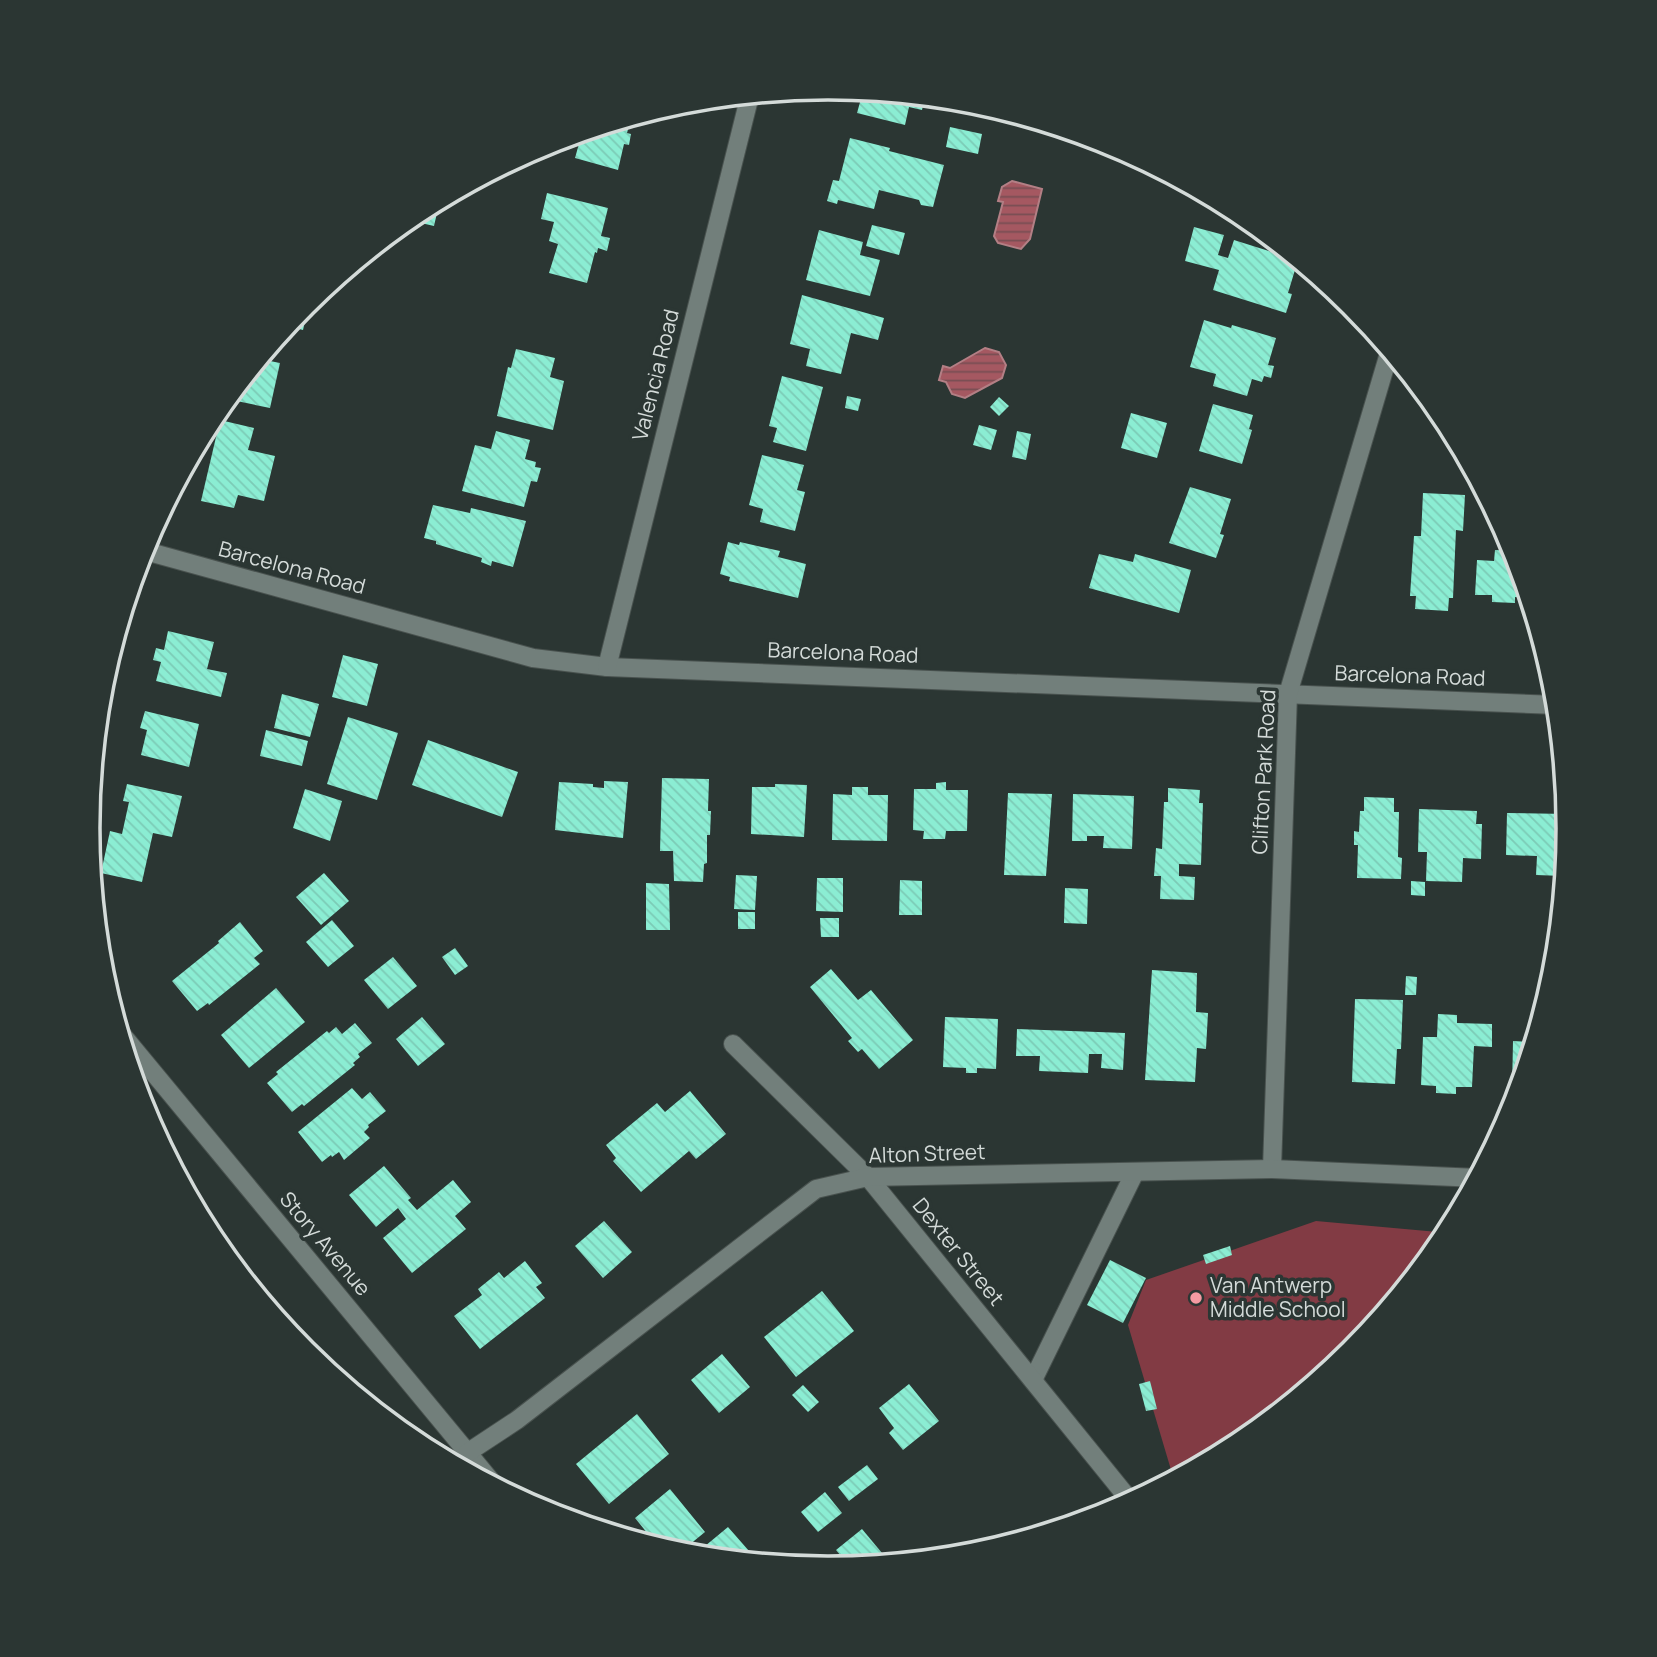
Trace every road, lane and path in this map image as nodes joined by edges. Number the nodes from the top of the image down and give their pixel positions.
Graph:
1 (748, 104) edge
2 (1387, 361) edge
3 (154, 553) edge
4 (607, 667) junction
5 (1288, 694) junction
6 (1546, 705) edge
7 (733, 1045) dead end
8 (134, 1049) edge
9 (1272, 1169) junction
10 (1135, 1172) junction
11 (868, 1177) junction
12 (1468, 1178) edge
13 (1033, 1380) junction
14 (467, 1453) junction
15 (480, 1468) edge
16 (1125, 1494) edge

1 - 4 street, Valencia Road
2 - 5 street, Clifton Park Road
3 - 4 street, Barcelona Road
4 - 5 street, Barcelona Road
5 - 6 street, Barcelona Road
5 - 9 street, Clifton Park Road
7 - 11 street, Dexter Street
8 - 14 street, Story Avenue
9 - 10 street, Alton Street
9 - 12 street, Alton Street
10 - 11 street, Alton Street
10 - 13 street
11 - 13 street, Dexter Street
11 - 14 street, Alton Street
13 - 16 street, Dexter Street
14 - 15 street, Story Avenue

